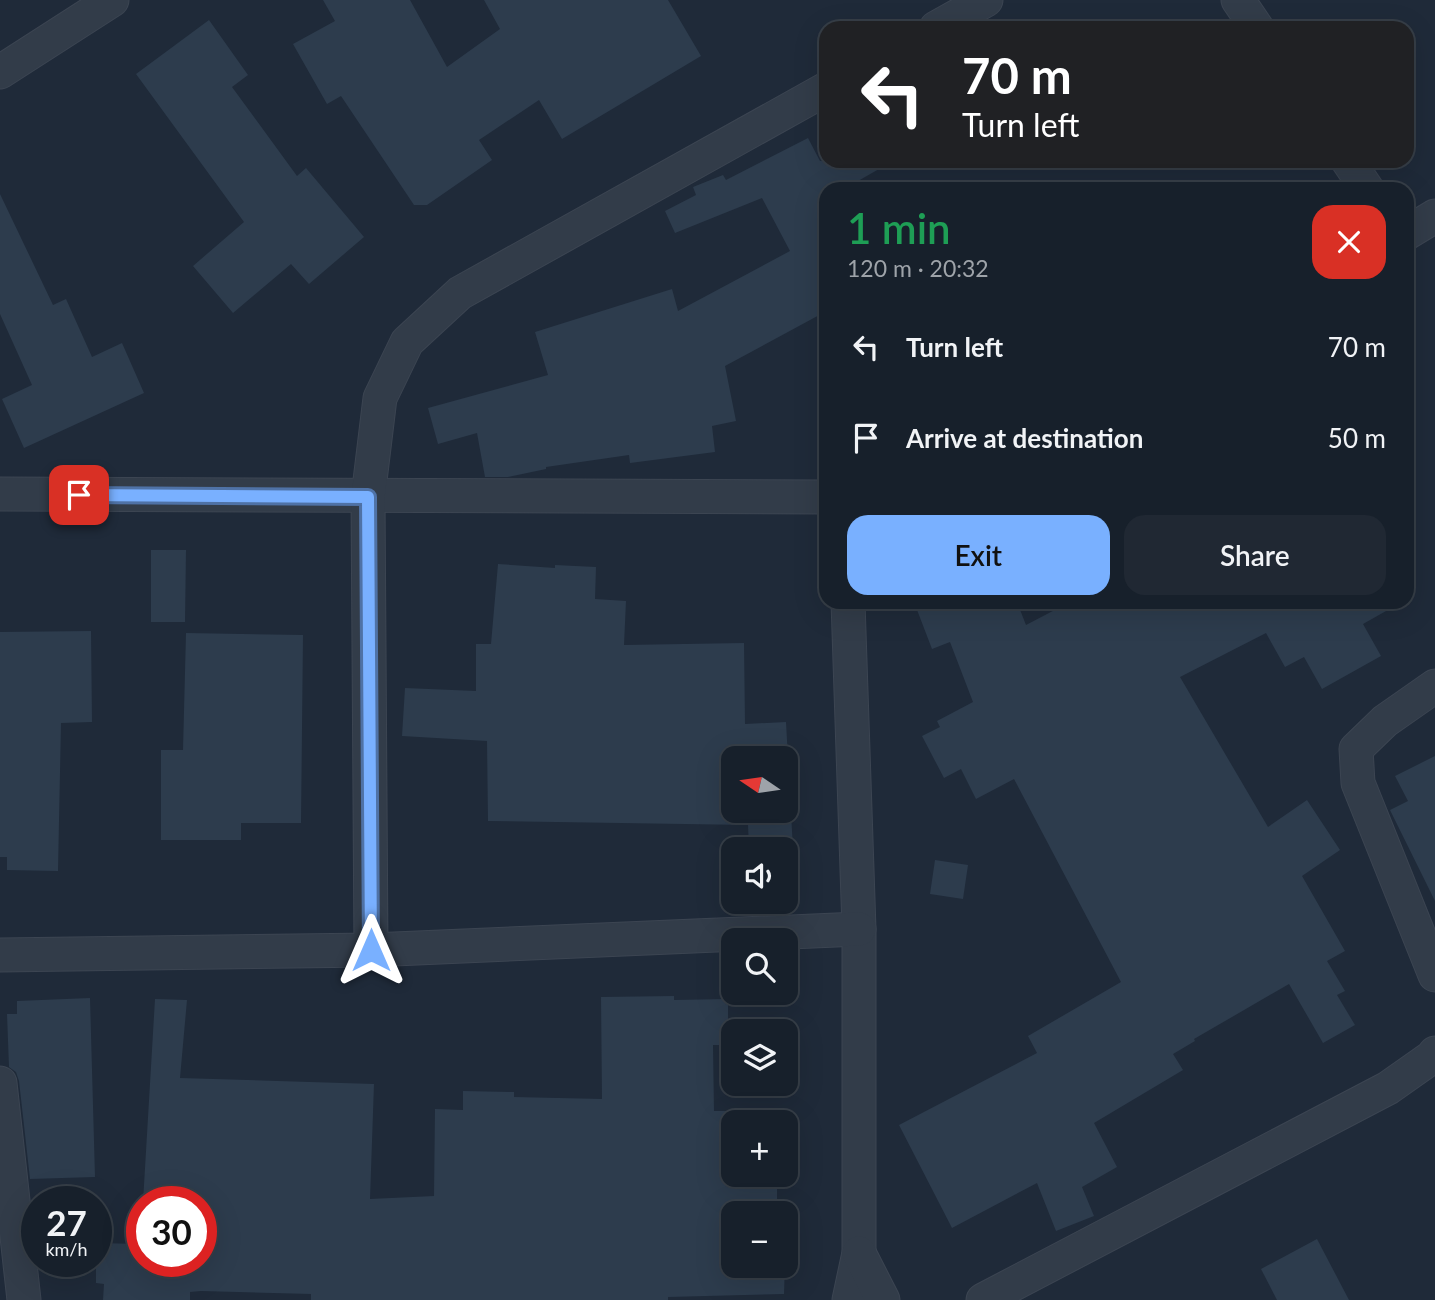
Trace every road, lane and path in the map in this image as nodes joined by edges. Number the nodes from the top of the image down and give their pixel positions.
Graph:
1 (112, 0) edge
2 (986, 0) edge
3 (1238, 0) edge
4 (948, 21) edge
5 (1252, 21) edge
6 (0, 72) edge
7 (819, 93) edge
8 (1435, 216) edge
9 (1414, 229) edge
10 (0, 495) edge
11 (368, 497) junction
12 (819, 497) edge
13 (848, 609) edge
14 (1435, 685) edge
15 (859, 929) junction
16 (371, 950) junction
17 (0, 955) edge
18 (1435, 975) edge
19 (1435, 1053) edge
20 (0, 1083) edge
21 (859, 1253) junction
22 (24, 1300) edge
23 (849, 1300) edge
24 (883, 1300) edge
25 (983, 1300) edge

1 - 6 street
2 - 4 street
3 - 5 street
7 - 11 street
8 - 9 street
10 - 11 street
11 - 12 street
11 - 16 street
13 - 15 street
14 - 18 street
15 - 16 street
15 - 21 street
16 - 17 street
19 - 25 street
20 - 22 street
21 - 23 street
21 - 24 street

